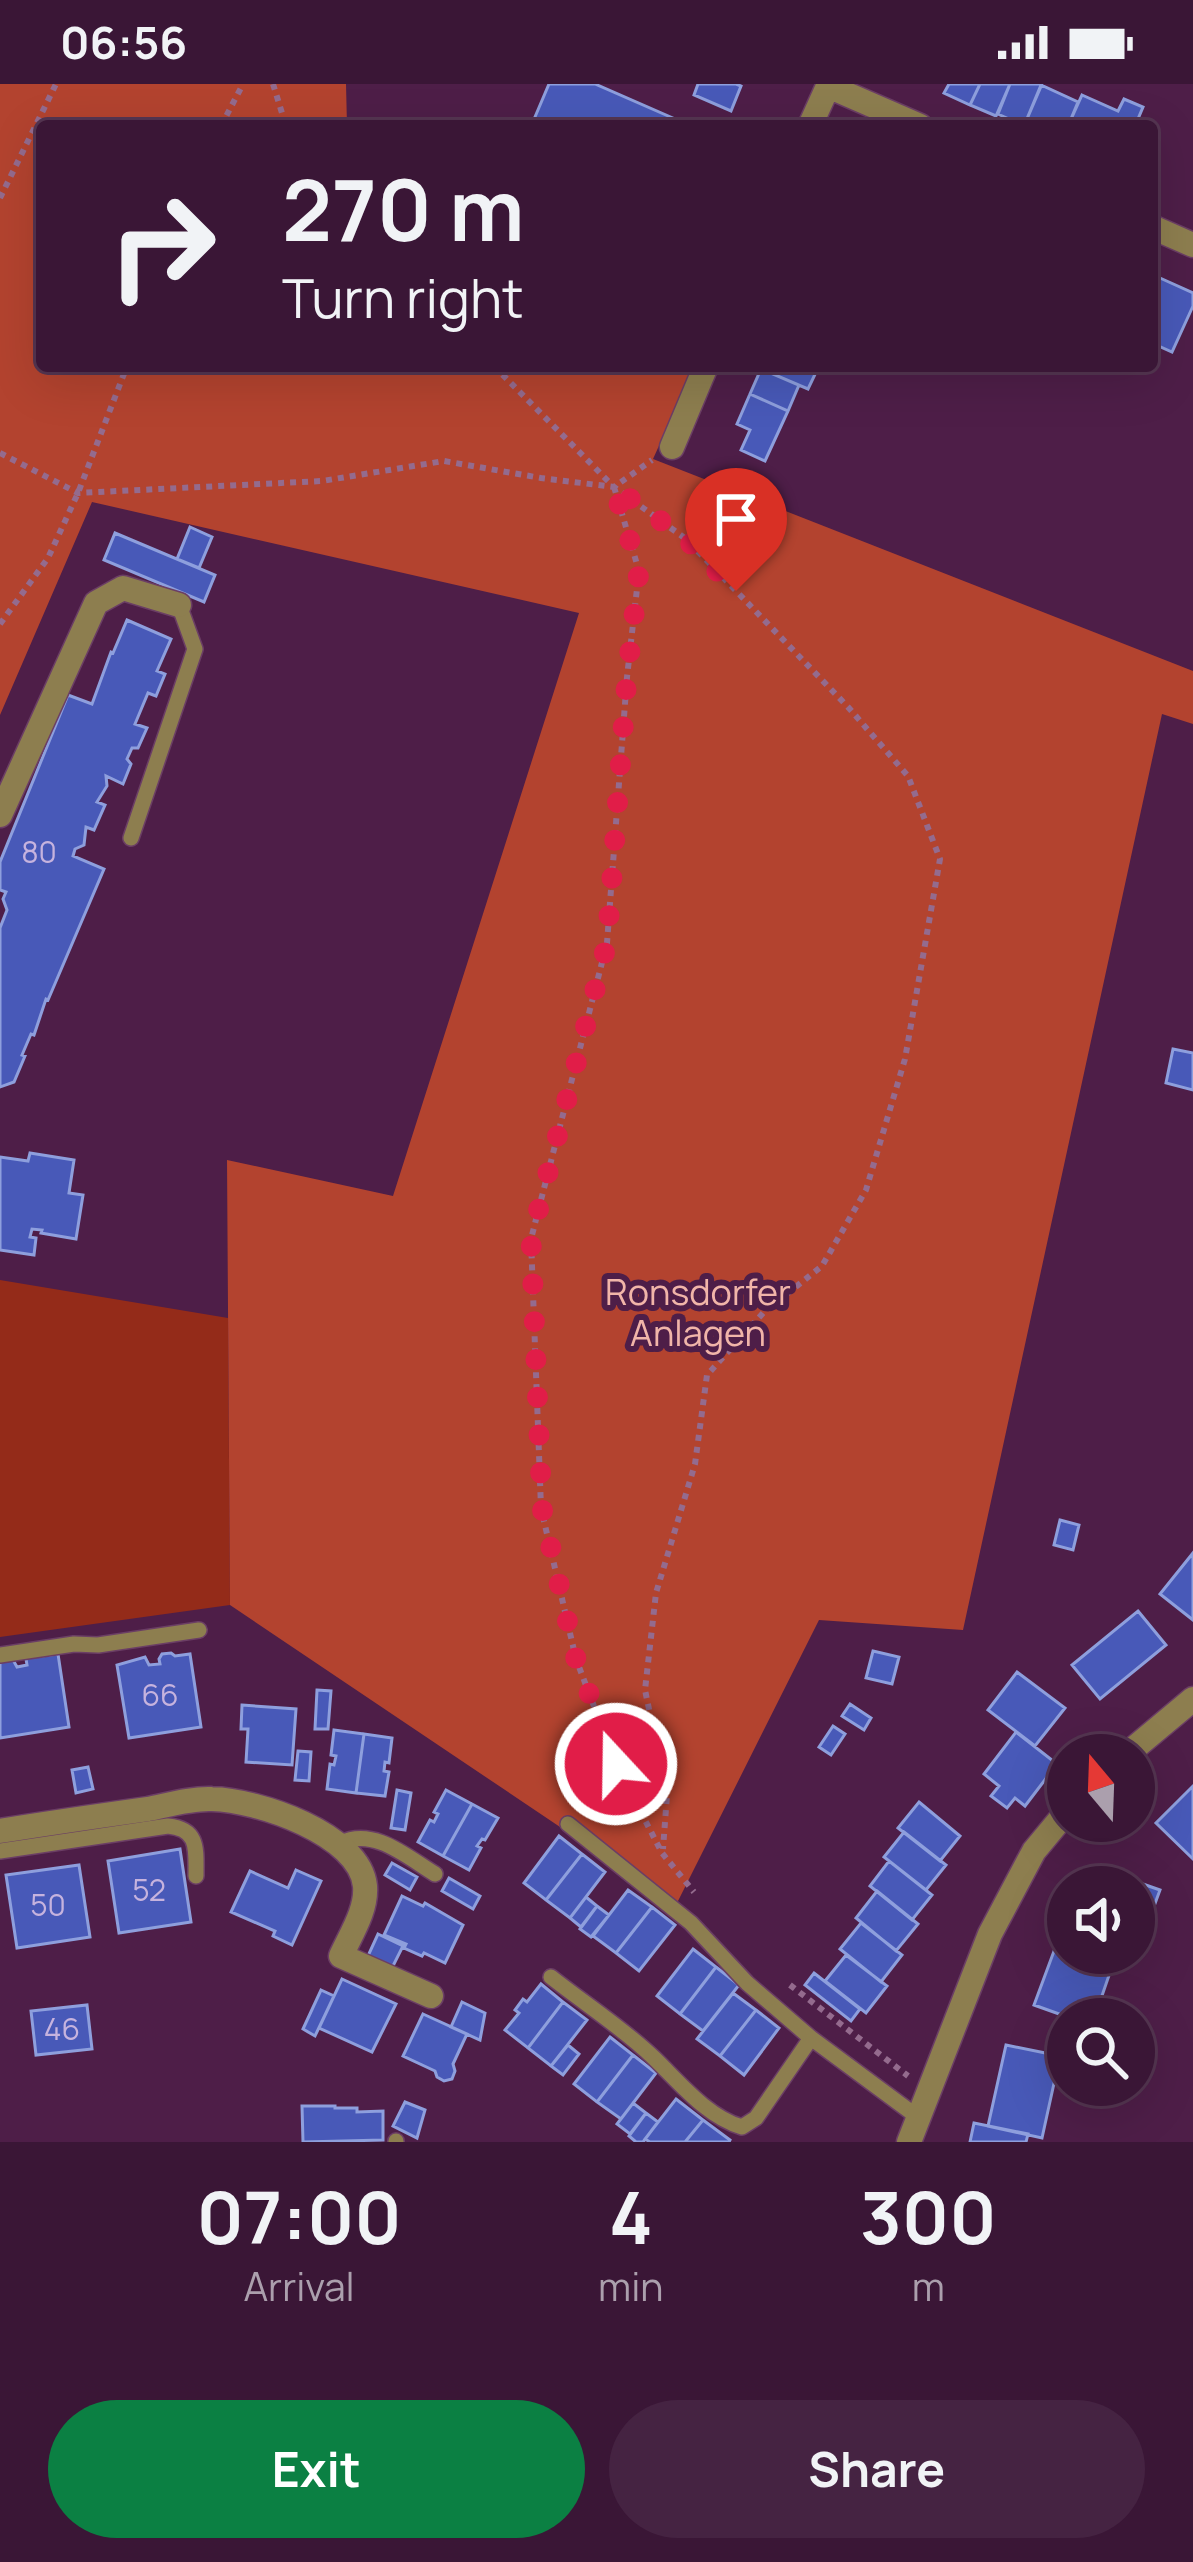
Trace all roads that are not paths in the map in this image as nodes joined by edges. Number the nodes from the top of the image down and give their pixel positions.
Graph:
1 (828, 85) edge
2 (813, 120) edge
3 (907, 120) edge
4 (1158, 230) edge
5 (1193, 245) edge
6 (703, 372) edge
7 (672, 447) road end
8 (179, 605) joint
9 (0, 815) edge
10 (131, 838) dead end
11 (199, 1630) dead end
12 (0, 1654) edge
13 (1193, 1699) edge
14 (1151, 1734) edge
15 (568, 1824) dead end
16 (0, 1831) edge
17 (1047, 1835) edge
18 (340, 1843) junction
19 (0, 1851) edge
20 (434, 1874) dead end
21 (196, 1876) dead end
22 (551, 1977) dead end
23 (431, 1996) dead end
24 (811, 2038) junction
25 (914, 2130) edge

1 - 2 street
1 - 3 street
4 - 5 street
6 - 7 street
8 - 9 street
8 - 10 lane
11 - 12 lane
13 - 14 street
15 - 24 lane
16 - 18 street
17 - 25 street
18 - 20 lane
18 - 23 street
19 - 21 lane
22 - 24 lane
24 - 25 lane

